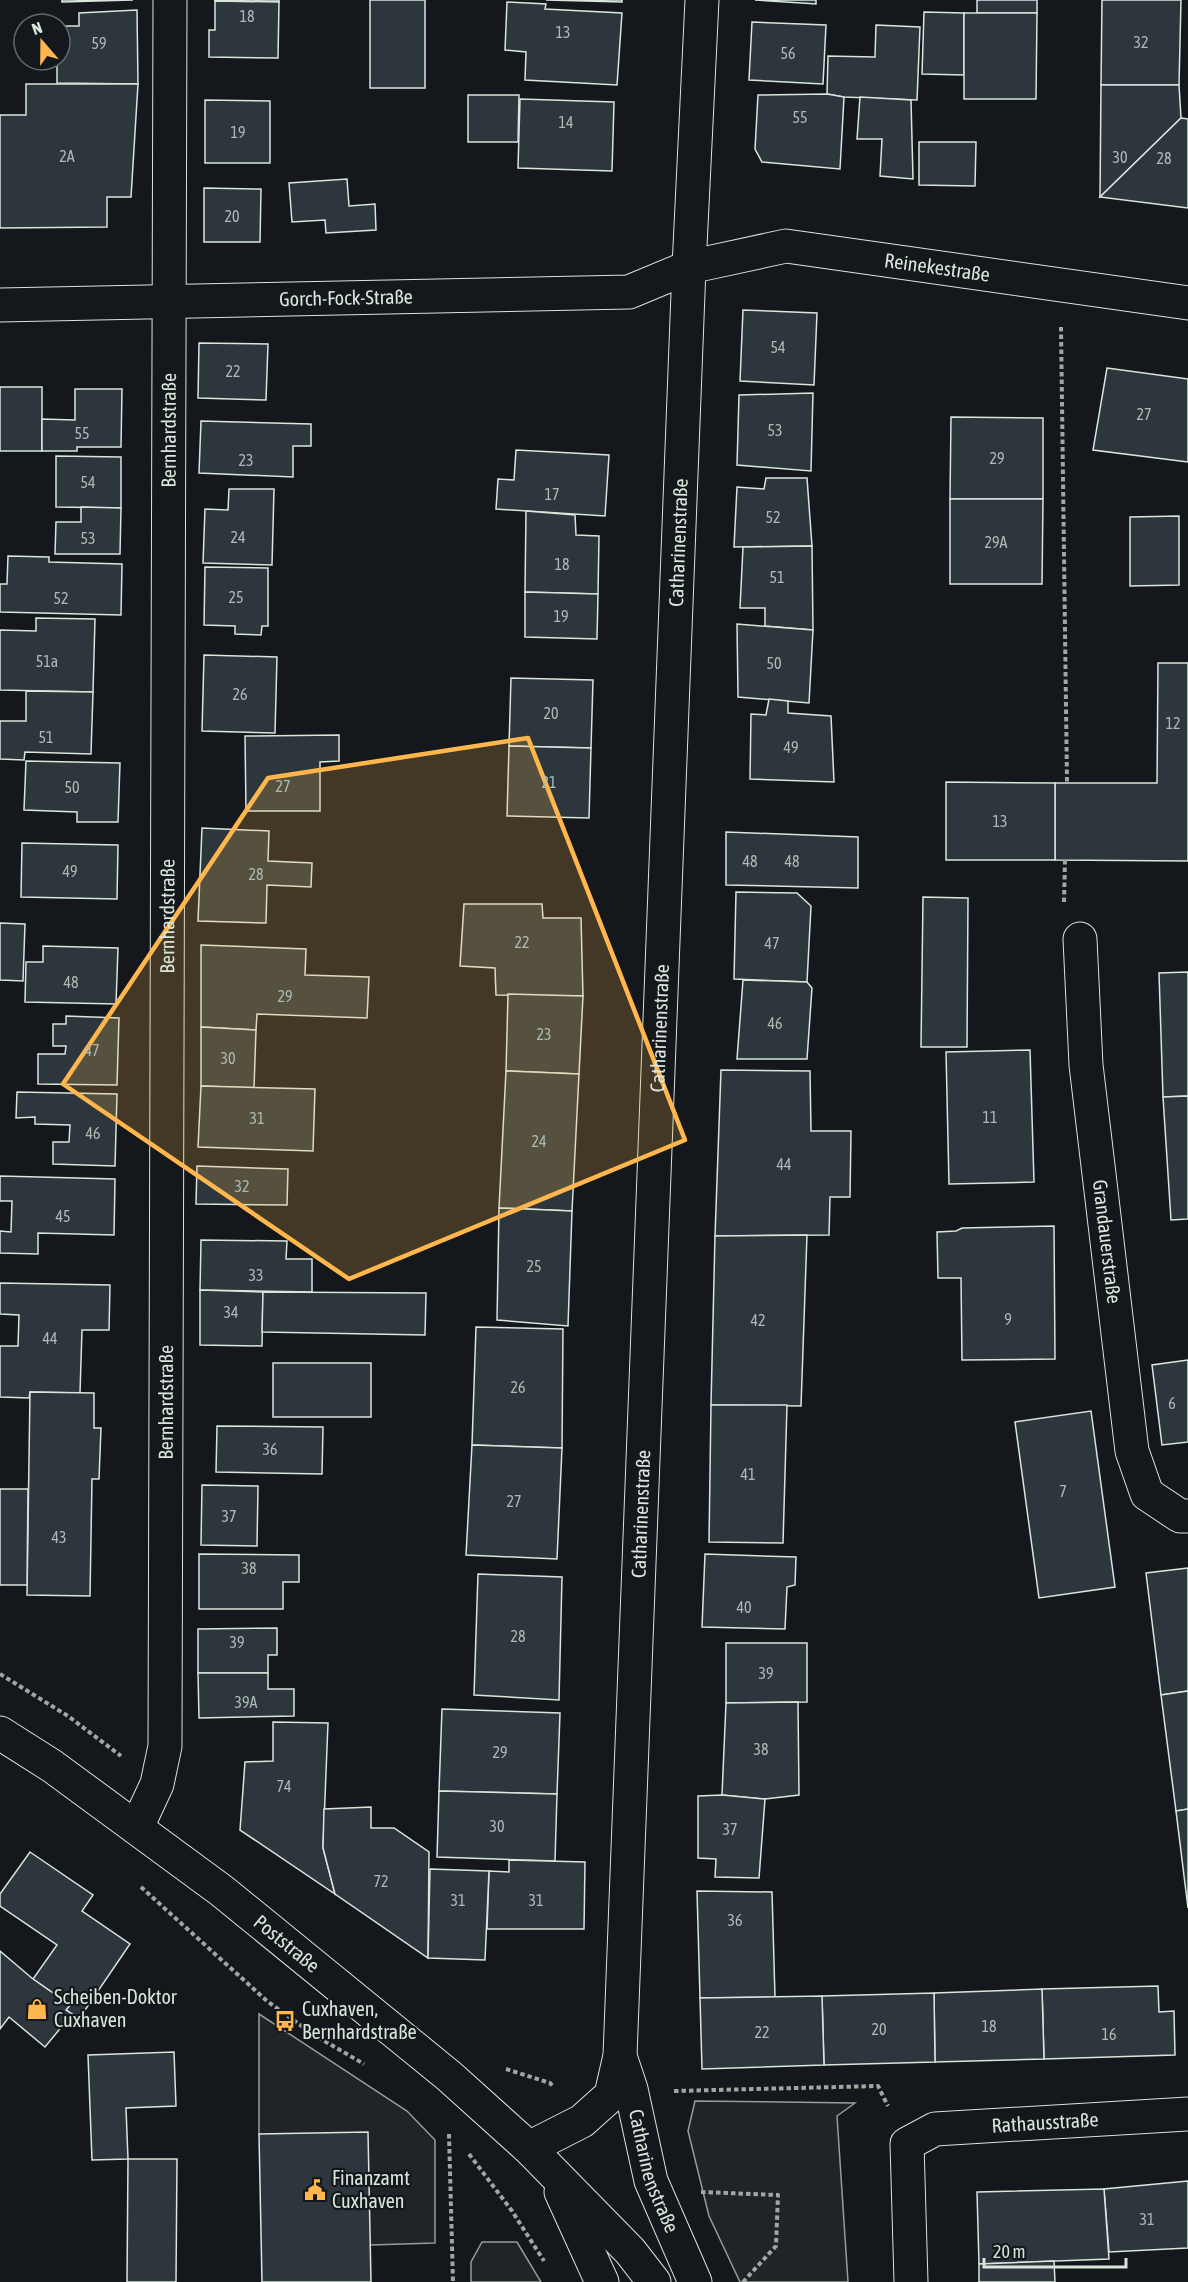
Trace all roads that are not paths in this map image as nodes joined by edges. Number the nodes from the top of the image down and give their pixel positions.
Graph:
1 (170, 0) edge
2 (702, 0) edge
3 (689, 267) junction
4 (169, 302) junction
5 (1188, 303) edge
6 (0, 305) edge
7 (1080, 939) dead end
8 (1188, 1516) edge
9 (0, 1733) edge
10 (137, 1827) junction
11 (620, 2056) junction
12 (1188, 2114) edge
13 (529, 2148) junction
14 (555, 2176) junction
15 (602, 2282) edge
16 (654, 2282) edge
17 (695, 2282) edge
18 (911, 2282) edge

1 - 4 street, Bernhardstraße
2 - 3 street, Catharinenstraße
3 - 4 street, Gorch-Fock-Straße
3 - 5 street, Reinekestraße
3 - 11 street, Catharinenstraße
4 - 6 street, Gorch-Fock-Straße
4 - 10 street, Bernhardstraße
7 - 8 street, Grandauerstraße
9 - 10 street, Poststraße
10 - 13 street, Poststraße
11 - 13 street, Catharinenstraße
11 - 17 street, Catharinenstraße
12 - 18 street, Rathausstraße
13 - 14 street, Poststraße
14 - 15 street, Poststraße
14 - 16 street, Poststraße

